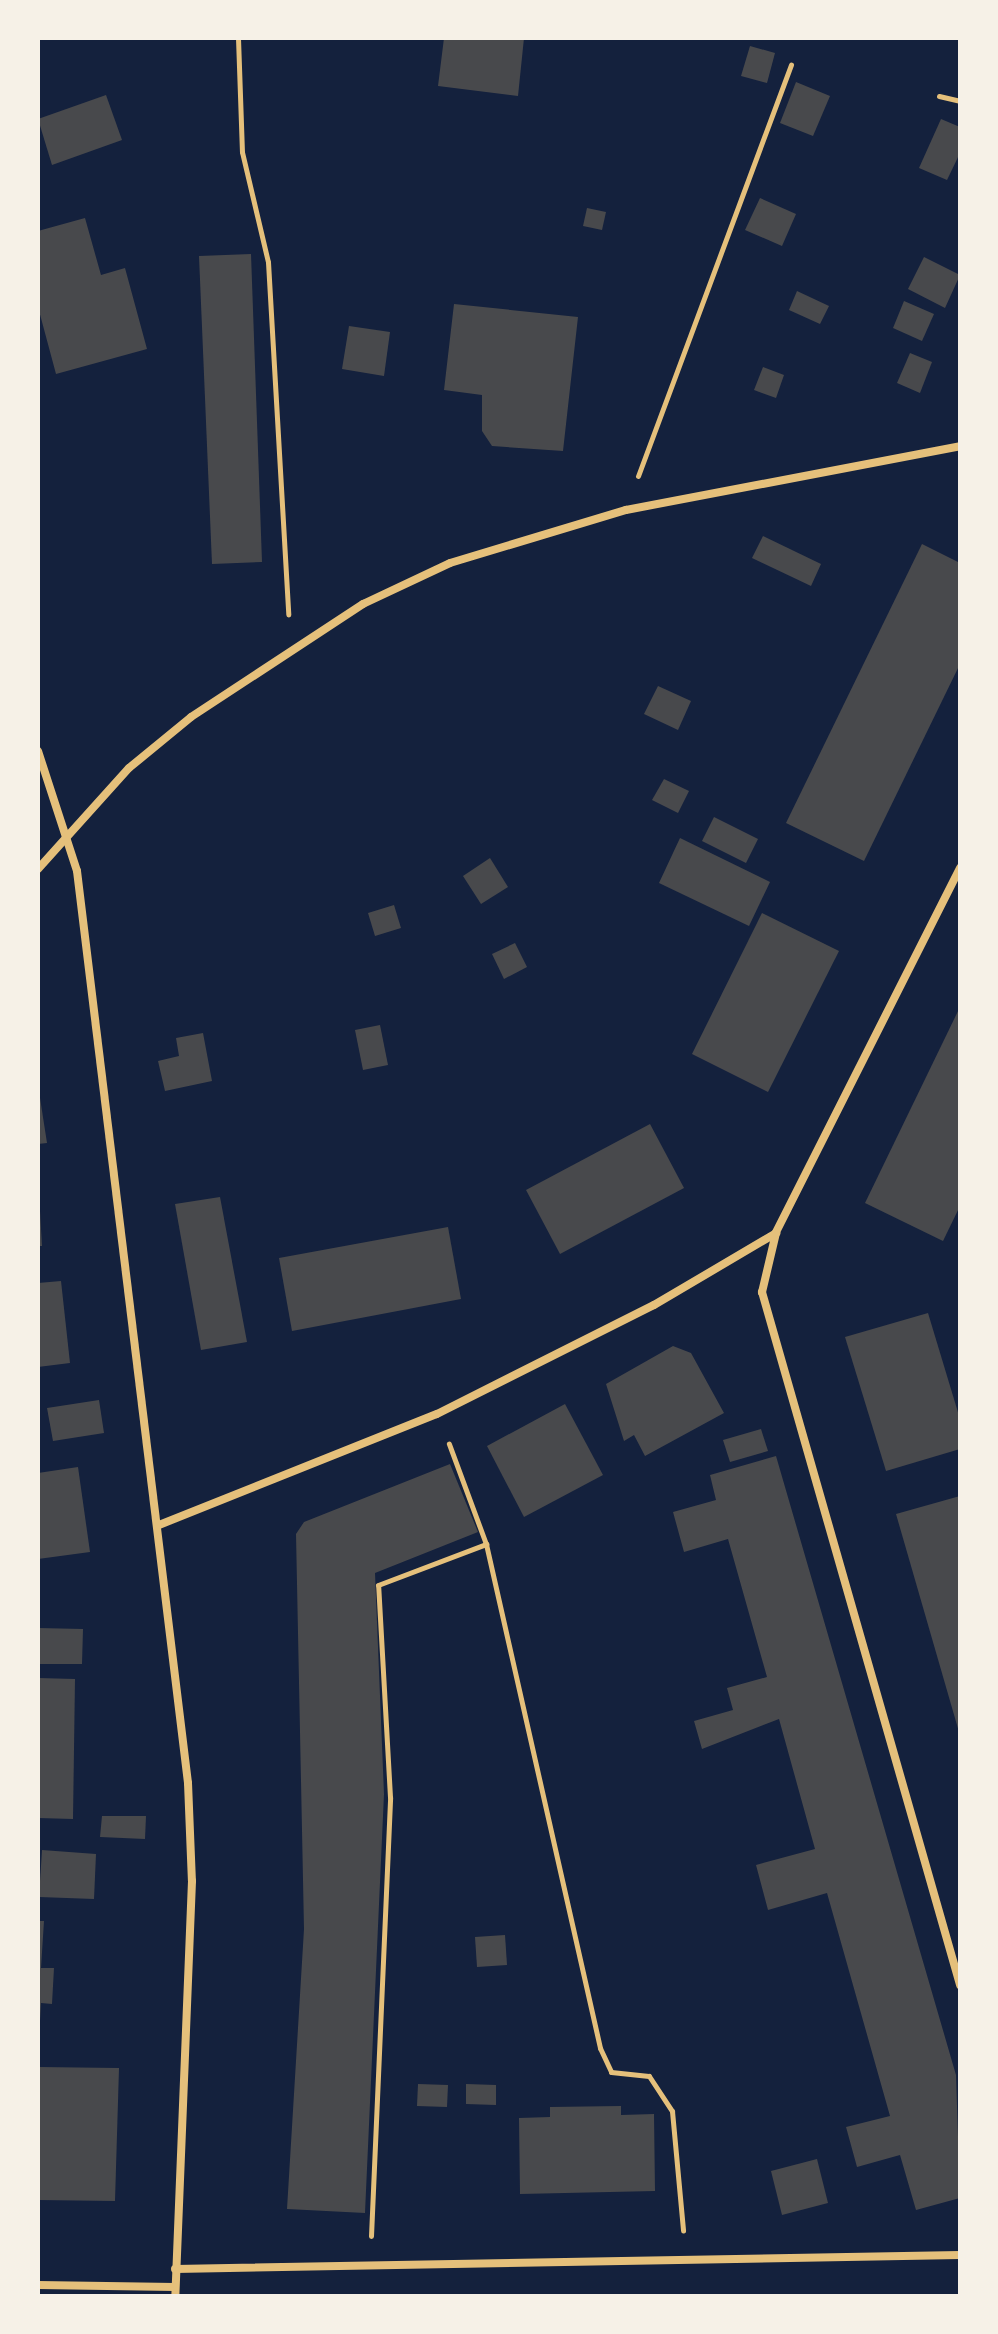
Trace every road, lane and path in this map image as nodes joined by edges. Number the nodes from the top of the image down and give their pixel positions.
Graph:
1 (238, 38) edge
2 (791, 64) dead end
3 (939, 96) dead end
4 (960, 101) edge
5 (960, 446) edge
6 (626, 510) junction
7 (288, 651) junction
8 (38, 751) edge
9 (70, 840) junction
10 (960, 868) edge
11 (38, 869) edge
12 (776, 1233) junction
13 (437, 1414) junction
14 (159, 1525) junction
15 (486, 1544) junction
16 (960, 1985) edge
17 (960, 2255) edge
18 (686, 2259) junction
19 (175, 2269) junction
20 (369, 2269) junction
21 (38, 2285) edge
22 (175, 2291) edge

1 - 7 path
2 - 6 path
3 - 4 path
5 - 6 street
6 - 7 street
7 - 9 street
8 - 9 street
9 - 11 street
9 - 14 street
10 - 12 street
12 - 13 street
12 - 16 street
13 - 14 street
13 - 15 path
14 - 19 street
15 - 18 path
15 - 20 path
17 - 18 street
18 - 20 street
19 - 20 street
19 - 22 street
21 - 22 street

